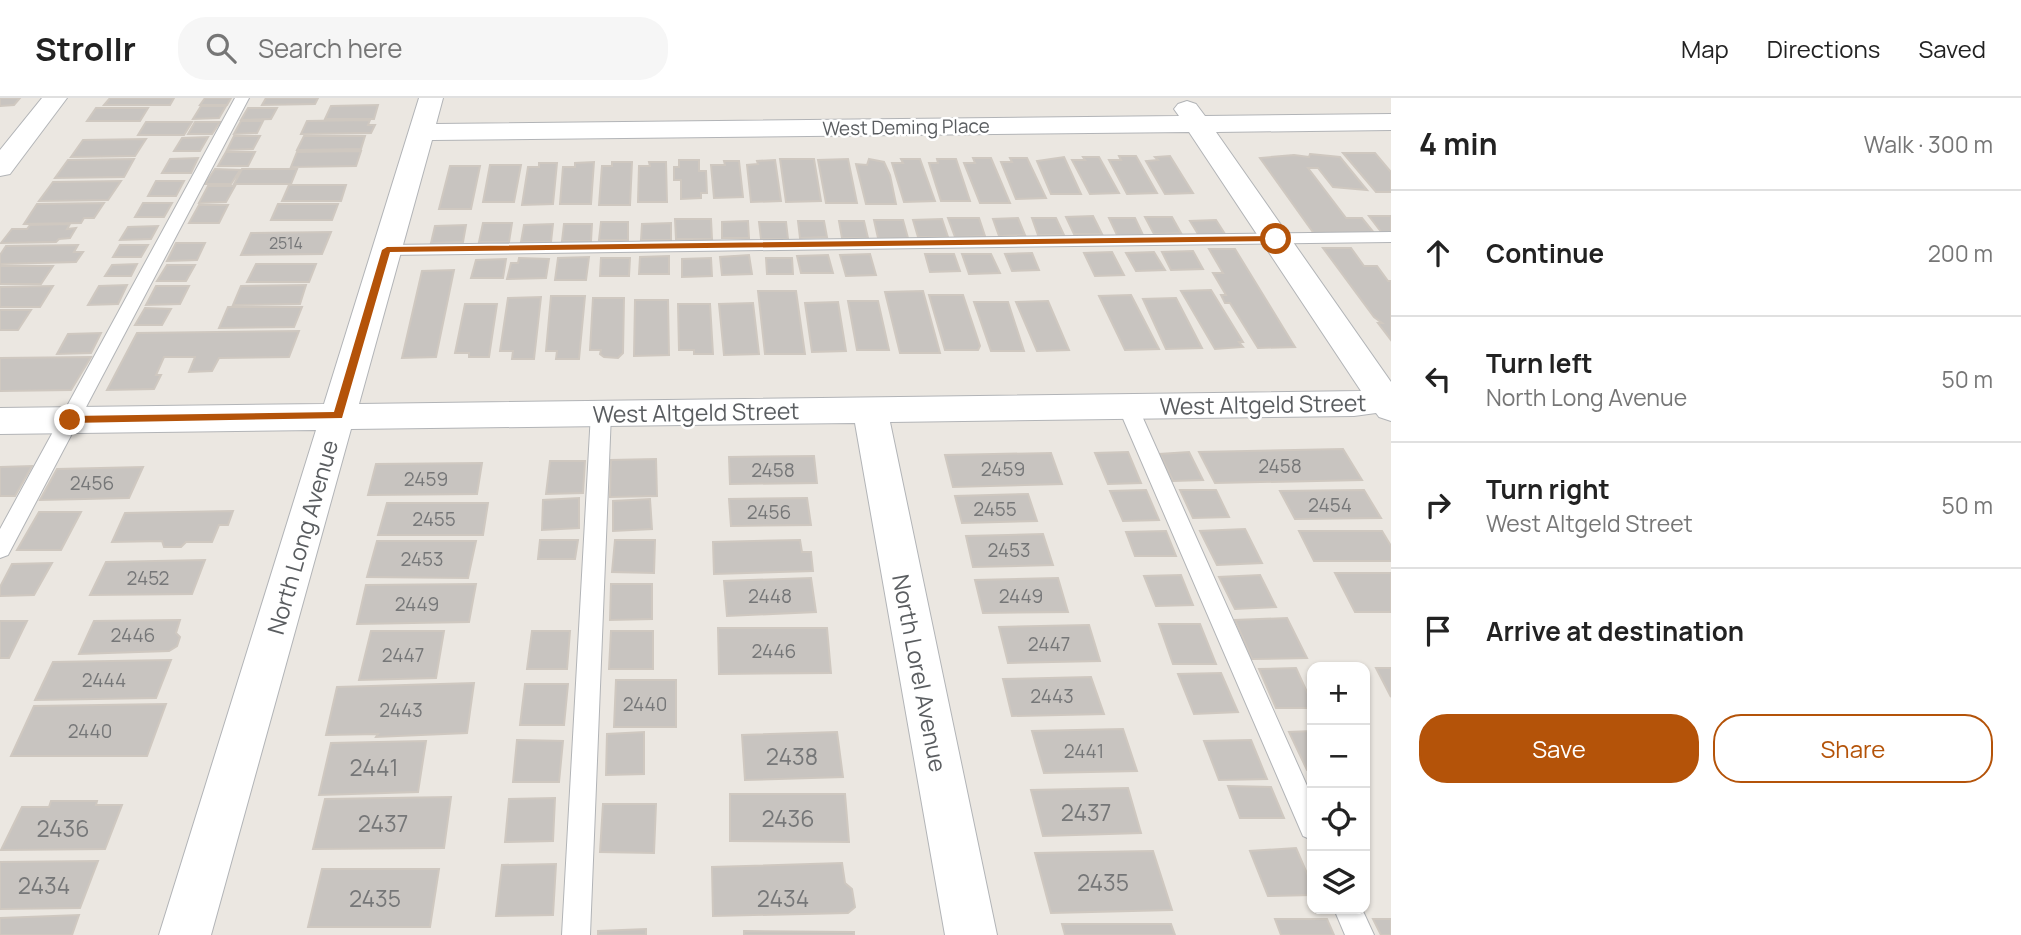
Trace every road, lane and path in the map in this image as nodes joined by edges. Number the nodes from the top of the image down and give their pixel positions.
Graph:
1 (55, 98) edge
2 (242, 98) edge
3 (431, 98) edge
4 (1180, 98) edge
5 (1391, 122) edge
6 (1198, 124) junction
7 (421, 132) junction
8 (0, 168) edge
9 (1391, 237) edge
10 (1276, 239) junction
11 (387, 250) junction
12 (1389, 402) edge
13 (1128, 407) junction
14 (870, 411) junction
15 (601, 413) junction
16 (338, 415) junction
17 (70, 420) junction
18 (0, 421) edge
19 (0, 549) edge
20 (1307, 816) edge
21 (1350, 914) edge
22 (186, 935) edge
23 (576, 935) edge
24 (971, 935) edge
25 (1360, 935) edge

1 - 8 street
2 - 17 lane
3 - 7 street, North Long Avenue
4 - 6 street
5 - 6 street, West Deming Place
6 - 7 street, West Deming Place
6 - 10 street
7 - 11 street, North Long Avenue
9 - 10 lane
10 - 11 lane
10 - 12 street
11 - 16 street, North Long Avenue
12 - 13 street, West Altgeld Street
13 - 14 street, West Altgeld Street
13 - 20 lane
14 - 15 street, West Altgeld Street
14 - 24 street, North Lorel Avenue
15 - 16 street, West Altgeld Street
15 - 23 lane
16 - 17 street, West Altgeld Street
16 - 22 street, North Long Avenue
17 - 18 street, West Altgeld Street
17 - 19 lane
21 - 25 lane

